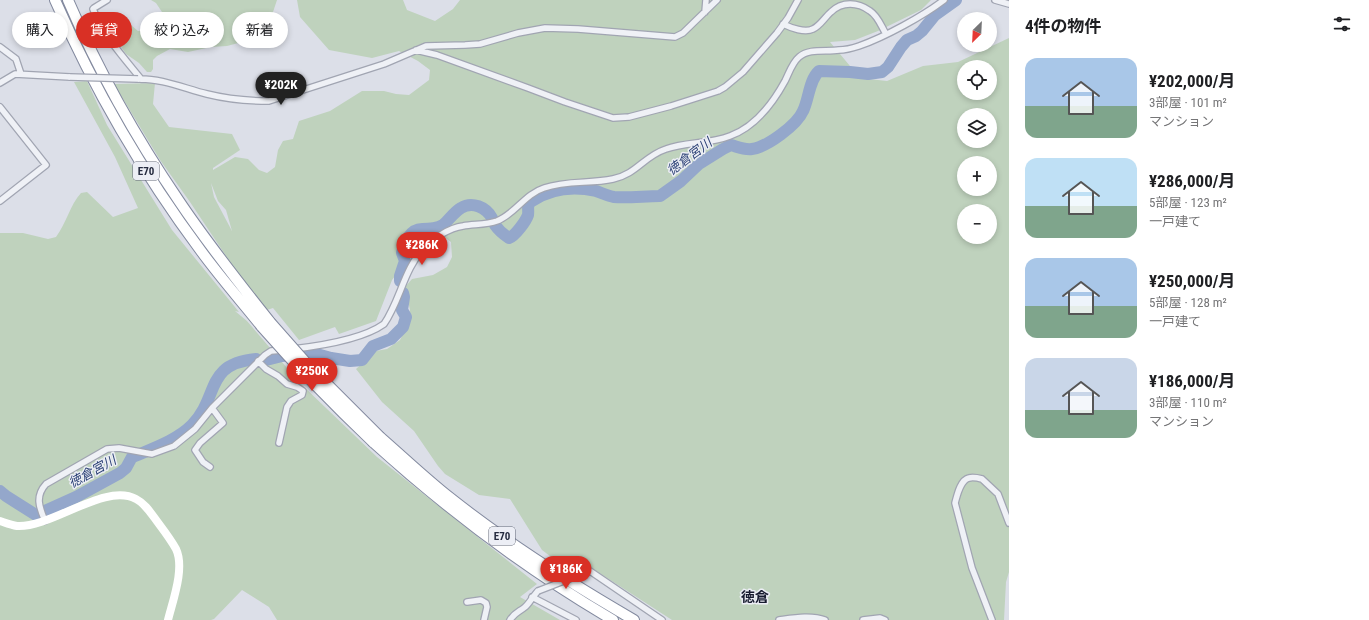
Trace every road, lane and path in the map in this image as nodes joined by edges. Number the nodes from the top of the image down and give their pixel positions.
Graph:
1 (55, 0) edge
2 (68, 0) edge
3 (107, 0) edge
4 (706, 0) edge
5 (717, 0) edge
6 (798, 0) edge
7 (944, 0) edge
8 (995, 0) edge
9 (1009, 4) edge
10 (705, 12) junction
11 (783, 24) junction
12 (886, 34) junction
13 (0, 47) edge
14 (416, 50) junction
15 (21, 74) junction
16 (139, 79) junction
17 (0, 83) edge
18 (0, 107) edge
19 (0, 201) edge
20 (266, 325) junction
21 (258, 361) junction
22 (212, 408) junction
23 (376, 440) junction
24 (279, 443) dead end
25 (210, 466) dead end
26 (45, 520) junction
27 (0, 521) edge
28 (1009, 523) edge
29 (532, 597) junction
30 (467, 602) dead end
31 (168, 620) edge
32 (484, 620) edge
33 (510, 620) edge
34 (576, 620) edge
35 (613, 620) edge
36 (634, 620) edge
37 (662, 620) edge
38 (779, 620) edge
39 (825, 620) edge
40 (863, 620) edge
41 (885, 620) edge
42 (992, 620) edge

1 - 20 highway, E70
2 - 20 highway, E70
3 - 16 street
4 - 10 street
5 - 10 street
6 - 11 street
7 - 12 street
8 - 9 street
10 - 14 street
11 - 12 street
11 - 14 street
12 - 21 street
13 - 15 street
14 - 16 street
15 - 16 street, bridge
15 - 17 street
18 - 19 street
20 - 23 highway, E70, bridge
21 - 22 street
21 - 24 street
22 - 25 street
22 - 26 street
23 - 35 highway, E70
23 - 36 highway, E70
26 - 27 street
26 - 31 street
28 - 42 street
29 - 33 street
29 - 34 street
29 - 37 street, bridge
30 - 32 street
38 - 39 street
40 - 41 street

